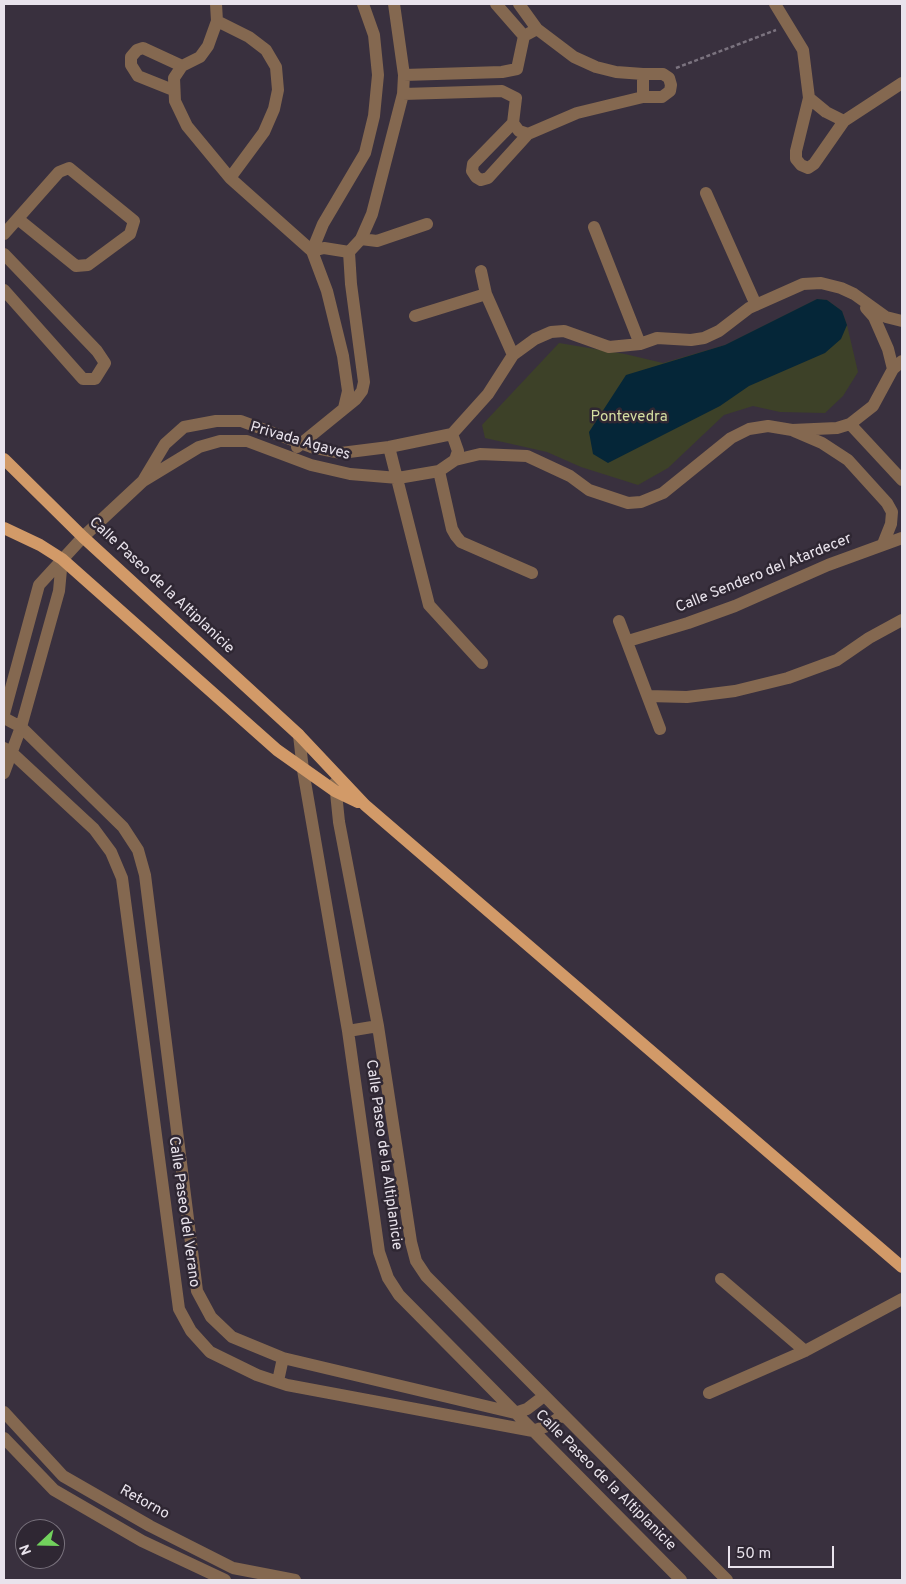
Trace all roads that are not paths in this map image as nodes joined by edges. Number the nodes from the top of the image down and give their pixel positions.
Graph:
1 (216, 4) edge
2 (363, 4) edge
3 (394, 4) edge
4 (496, 4) edge
5 (519, 4) edge
6 (775, 4) edge
7 (217, 21) junction
8 (537, 29) junction
9 (524, 36) junction
10 (182, 66) junction
11 (642, 74) junction
12 (404, 75) junction
13 (902, 83) edge
14 (173, 90) junction
15 (403, 94) junction
16 (643, 97) junction
17 (809, 98) junction
18 (844, 121) junction
19 (513, 123) junction
20 (528, 134) junction
21 (230, 178) junction
22 (706, 193) dead end
23 (18, 218) junction
24 (427, 224) dead end
25 (594, 227) dead end
26 (4, 234) edge
27 (362, 239) junction
28 (312, 251) junction
29 (349, 252) junction
30 (4, 254) edge
31 (481, 271) dead end
32 (4, 290) edge
33 (486, 294) junction
34 (854, 294) junction
35 (756, 304) junction
36 (415, 316) dead end
37 (902, 321) edge
38 (640, 344) junction
39 (513, 355) junction
40 (898, 365) edge
41 (344, 408) junction
42 (850, 424) junction
43 (792, 430) junction
44 (452, 434) junction
45 (299, 443) junction
46 (389, 447) junction
47 (290, 458) junction
48 (4, 459) edge
49 (455, 460) junction
50 (439, 471) junction
51 (398, 478) junction
52 (902, 480) edge
53 (143, 481) junction
54 (4, 528) edge
55 (83, 537) junction
56 (902, 538) edge
57 (883, 544) junction
58 (62, 559) junction
59 (532, 573) dead end
60 (902, 620) edge
61 (619, 621) dead end
62 (628, 641) junction
63 (482, 663) dead end
64 (648, 696) junction
65 (4, 714) edge
66 (4, 718) edge
67 (21, 728) junction
68 (660, 729) dead end
69 (299, 735) junction
70 (8, 750) edge
71 (302, 770) junction
72 (334, 771) junction
73 (4, 773) edge
74 (335, 791) junction
75 (365, 805) junction
76 (157, 975) junction
77 (135, 979) junction
78 (378, 1026) junction
79 (348, 1031) junction
80 (175, 1114) junction
81 (154, 1118) junction
82 (902, 1266) edge
83 (721, 1279) dead end
84 (902, 1299) edge
85 (805, 1351) junction
86 (283, 1358) junction
87 (278, 1382) junction
88 (709, 1393) dead end
89 (544, 1396) junction
90 (4, 1412) edge
91 (515, 1413) junction
92 (563, 1415) junction
93 (533, 1431) junction
94 (4, 1438) edge
95 (225, 1580) edge
96 (295, 1580) edge
97 (681, 1580) edge
98 (727, 1580) edge

1 - 7 street
2 - 28 street
3 - 12 street
4 - 9 street
5 - 8 street
6 - 17 street
7 - 10 street
7 - 21 street
8 - 9 street
8 - 11 street
9 - 12 street
10 - 14 street
10 - 14 street
11 - 16 street
11 - 16 street
12 - 15 street
13 - 18 street
14 - 21 street
15 - 19 street
15 - 27 street
16 - 20 street
17 - 18 street
17 - 18 street
19 - 20 street
19 - 20 street
21 - 28 street
22 - 35 street
23 - 23 street
23 - 26 street
24 - 27 street
25 - 38 street
27 - 29 street
28 - 29 street
28 - 41 street
29 - 41 street
30 - 32 street
31 - 33 street
33 - 36 street
33 - 39 street
34 - 35 street
34 - 37 street
34 - 40 street
35 - 38 street
38 - 39 street
39 - 44 street
40 - 42 street
41 - 45 street
42 - 43 street
42 - 52 street
43 - 49 street
43 - 57 street
44 - 46 street, Privada Agaves
44 - 49 street
45 - 46 street, Privada Agaves
45 - 47 street
45 - 53 street, Privada Agaves
46 - 51 street
47 - 51 street, Privada Agaves
47 - 53 street, Privada Agaves
48 - 55 main road, Calle Paseo de la Altiplanicie
49 - 50 street
50 - 51 street, Privada Agaves
50 - 59 street
51 - 63 street
53 - 55 street, Privada Agaves
54 - 58 main road
55 - 58 street, Privada Agaves
55 - 69 main road, Calle Paseo de la Altiplanicie
56 - 57 street, Calle Sendero del Atardecer
57 - 62 street, Calle Sendero del Atardecer
58 - 65 street, Privada Agaves
58 - 67 street
58 - 71 main road
60 - 64 street
61 - 62 street
62 - 64 street
64 - 68 street
66 - 67 street, Calle Paseo del Verano
67 - 70 street
67 - 76 street, Calle Paseo del Verano
69 - 71 street, Calle Paseo de la Altiplanicie
69 - 72 main road, Calle Paseo de la Altiplanicie
70 - 73 street
70 - 77 street, Calle Paseo del Verano
71 - 74 main road
71 - 79 street, Calle Paseo de la Altiplanicie
72 - 74 street, Calle Paseo de la Altiplanicie
72 - 75 main road
74 - 75 main road
74 - 78 street, Calle Paseo de la Altiplanicie
75 - 82 main road
76 - 77 street
76 - 80 street, Calle Paseo del Verano
77 - 81 street, Calle Paseo del Verano
78 - 79 street
78 - 89 street, Calle Paseo de la Altiplanicie
79 - 91 street, Calle Paseo de la Altiplanicie
80 - 81 street
80 - 86 street, Calle Paseo del Verano
81 - 87 street, Calle Paseo del Verano
83 - 85 street
84 - 85 street
85 - 88 street
86 - 87 street
86 - 91 street, Calle Paseo del Verano
87 - 93 street, Calle Paseo del Verano
89 - 91 street
89 - 92 street, Calle Paseo de la Altiplanicie
90 - 96 street, Retorno
91 - 93 street, Calle Paseo de la Altiplanicie
92 - 93 street
92 - 98 street, Calle Paseo de la Altiplanicie
93 - 97 street, Calle Paseo de la Altiplanicie
94 - 95 street

